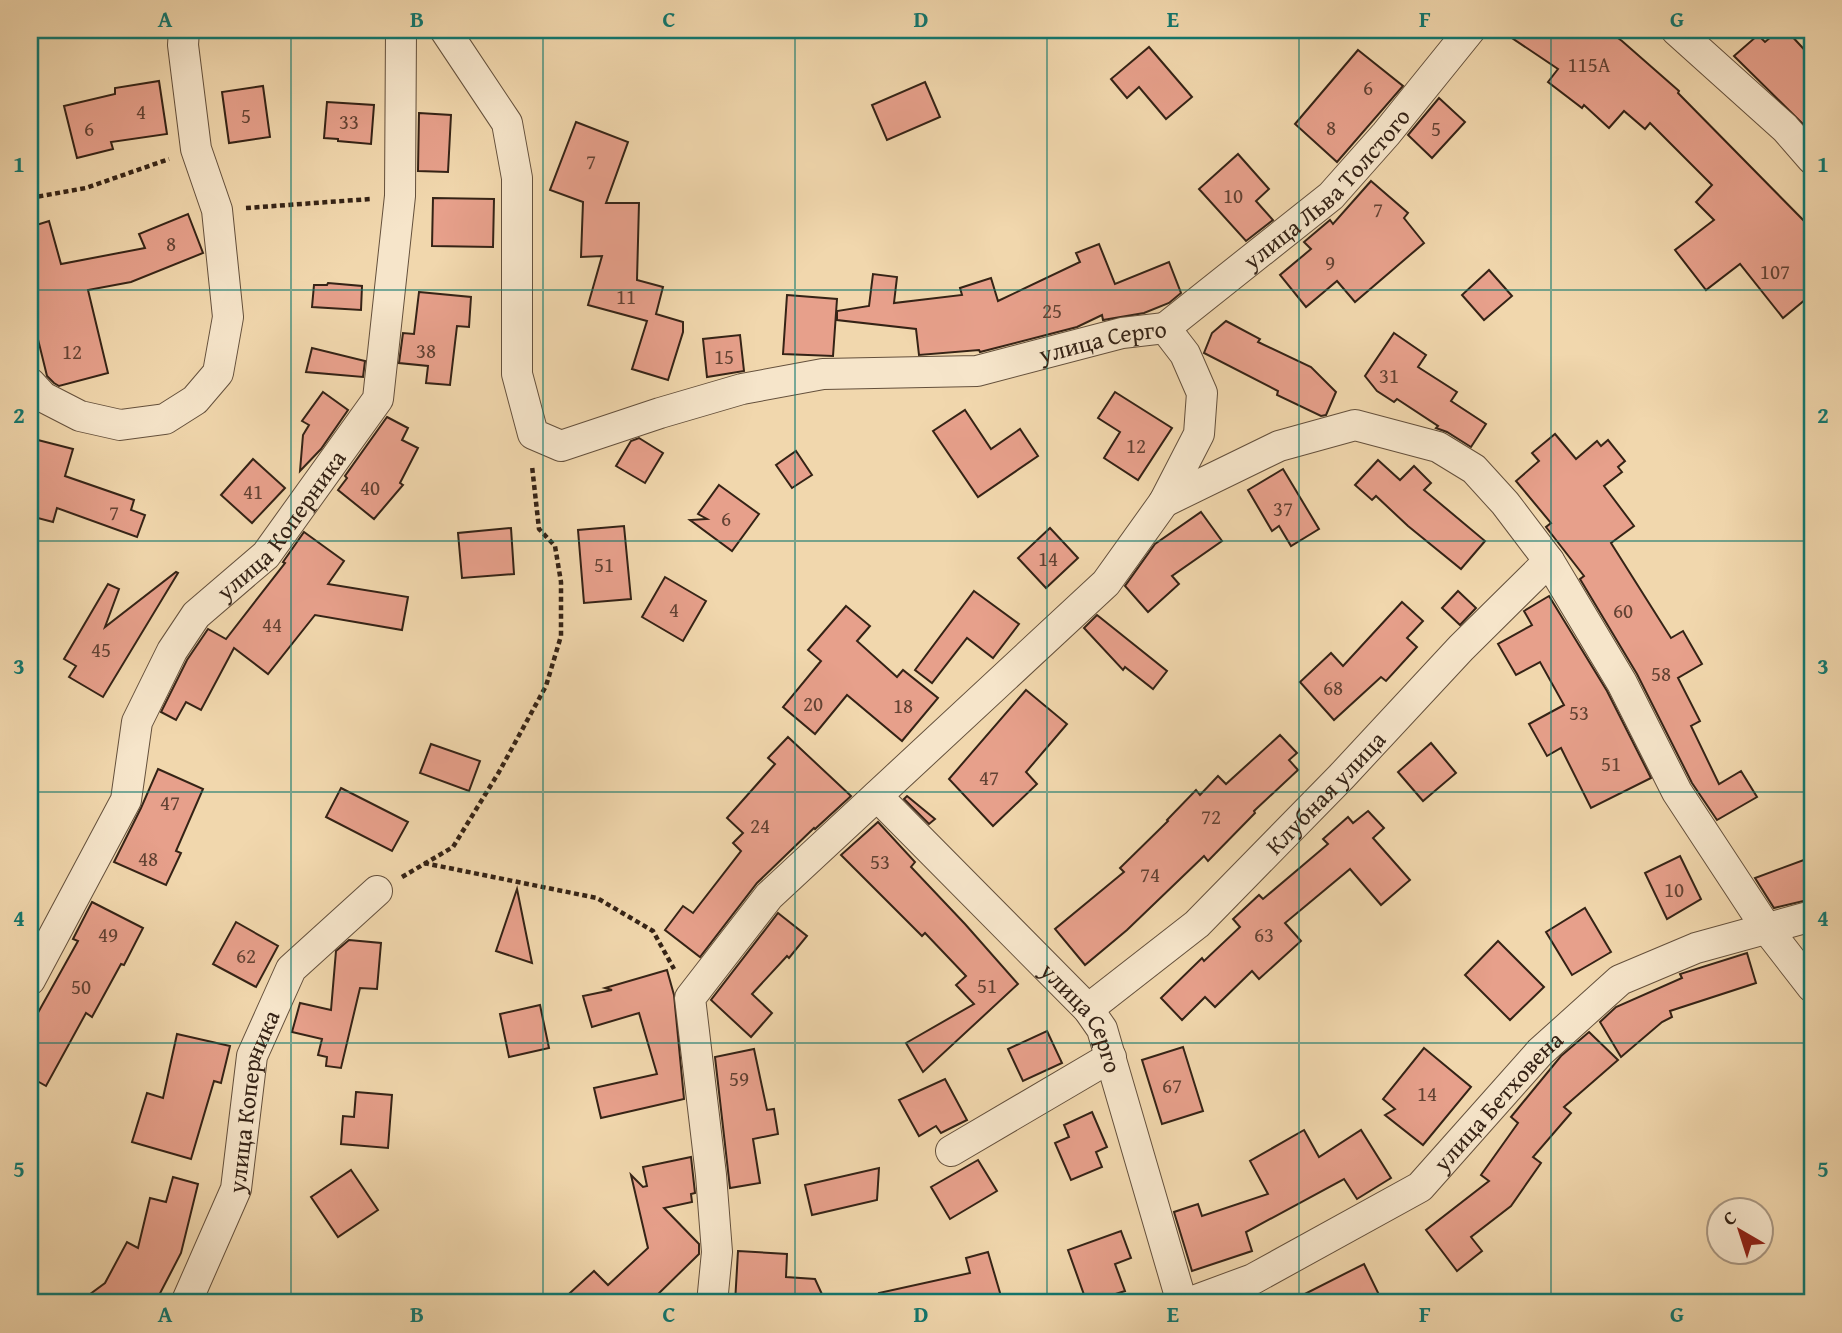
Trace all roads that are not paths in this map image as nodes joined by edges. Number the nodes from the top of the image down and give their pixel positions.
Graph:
1 (184, 30) edge
2 (401, 30) edge
3 (445, 30) edge
4 (1470, 30) edge
5 (1676, 30) edge
6 (1812, 159) edge
7 (1165, 328) junction
8 (30, 383) edge
9 (1164, 502) junction
10 (1549, 561) junction
11 (877, 796) junction
12 (377, 891) road end
13 (1812, 916) edge
14 (1768, 929) junction
15 (30, 980) edge
16 (1812, 987) edge
17 (1088, 1009) junction
18 (1111, 1057) junction
19 (951, 1151) dead end
20 (186, 1303) edge
21 (712, 1303) edge
22 (1185, 1303) edge

1 - 8 street
2 - 15 street, улица Коперника
3 - 7 street, улица Серго
4 - 7 street, улица Льва Толстого
5 - 6 street
7 - 9 street, улица Серго
9 - 10 street
9 - 11 street, улица Серго
10 - 14 street
10 - 17 street, Клубная улица
11 - 17 street, улица Серго
11 - 21 street, улица Серго
12 - 20 street, улица Коперника
13 - 14 street, улица Бетховена
14 - 16 street
14 - 22 street, улица Бетховена
17 - 18 street, улица Серго
18 - 19 street
18 - 22 street, улица Серго

